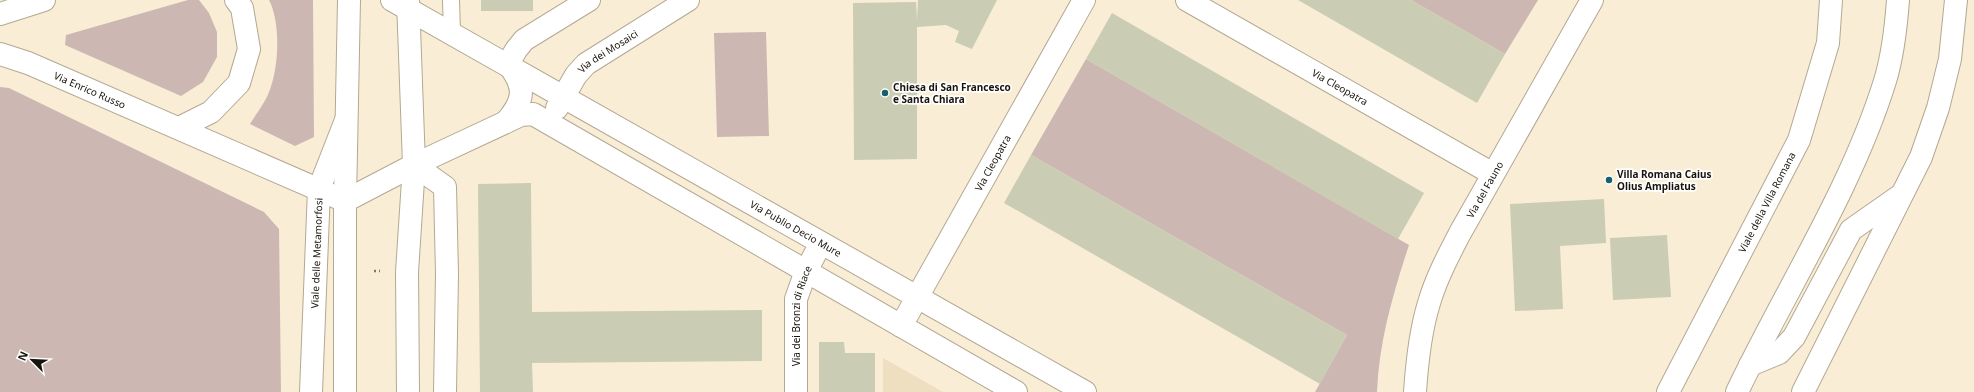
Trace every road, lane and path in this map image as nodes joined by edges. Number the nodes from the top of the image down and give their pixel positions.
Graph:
1 (44, 0) edge
2 (236, 0) edge
3 (348, 0) edge
4 (451, 0) edge
5 (589, 0) edge
6 (688, 0) edge
7 (1084, 0) edge
8 (1187, 0) edge
9 (1592, 0) edge
10 (1831, 0) edge
11 (1898, 0) edge
12 (1956, 0) edge
13 (403, 3) edge
14 (0, 14) edge
15 (452, 33) junction
16 (0, 54) edge
17 (508, 64) junction
18 (563, 96) junction
19 (346, 119) junction
20 (506, 122) junction
21 (548, 123) junction
22 (179, 128) junction
23 (414, 165) junction
24 (1493, 174) junction
25 (319, 189) junction
26 (1901, 194) junction
27 (345, 201) junction
28 (821, 243) junction
29 (380, 271) dead end
30 (806, 271) junction
31 (374, 272) dead end
32 (917, 298) junction
33 (901, 326) junction
34 (1750, 365) junction
35 (311, 392) edge
36 (345, 392) edge
37 (408, 392) edge
38 (445, 392) edge
39 (796, 392) edge
40 (1016, 392) edge
41 (1085, 392) edge
42 (1415, 392) edge
43 (1668, 392) edge
44 (1737, 392) edge
45 (1802, 392) edge

1 - 14 street
2 - 22 street
3 - 19 street, Viale delle Metamorfosi
4 - 15 lane
5 - 17 street
6 - 18 street, Via dei Mosaici
7 - 32 street, Via Cleopatra
8 - 24 street, Via Cleopatra
9 - 24 street, Via del Fauno
10 - 43 street, Viale della Villa Romana
11 - 34 street
12 - 26 street
13 - 15 street, Via Publio Decio Mure
13 - 23 street
15 - 17 street, Via Publio Decio Mure
16 - 22 street, Via Enrico Russo
17 - 18 street, Via Publio Decio Mure
17 - 20 street, Via Publio Decio Mure
18 - 21 street, Via dei Mosaici
18 - 28 street, Via Publio Decio Mure
19 - 25 street, Viale delle Metamorfosi
19 - 27 street, Viale delle Metamorfosi
20 - 21 street, Via Publio Decio Mure
20 - 23 street, Via Publio Decio Mure
21 - 30 street, Via Publio Decio Mure
22 - 25 street, Via Enrico Russo
23 - 27 street, Via Publio Decio Mure
23 - 37 street
23 - 38 street
24 - 42 street, Via del Fauno
25 - 27 street, Via Enrico Russo
25 - 35 street, Viale delle Metamorfosi
26 - 34 street
26 - 45 street
27 - 36 street, Viale delle Metamorfosi
28 - 30 street, Via dei Bronzi di Riace
28 - 32 street, Via Publio Decio Mure
29 - 31 path
30 - 33 street, Via Publio Decio Mure
30 - 39 street, Via dei Bronzi di Riace
32 - 33 street, Via Cleopatra
32 - 41 street, Via Publio Decio Mure
33 - 40 street, Via Publio Decio Mure
34 - 44 street

